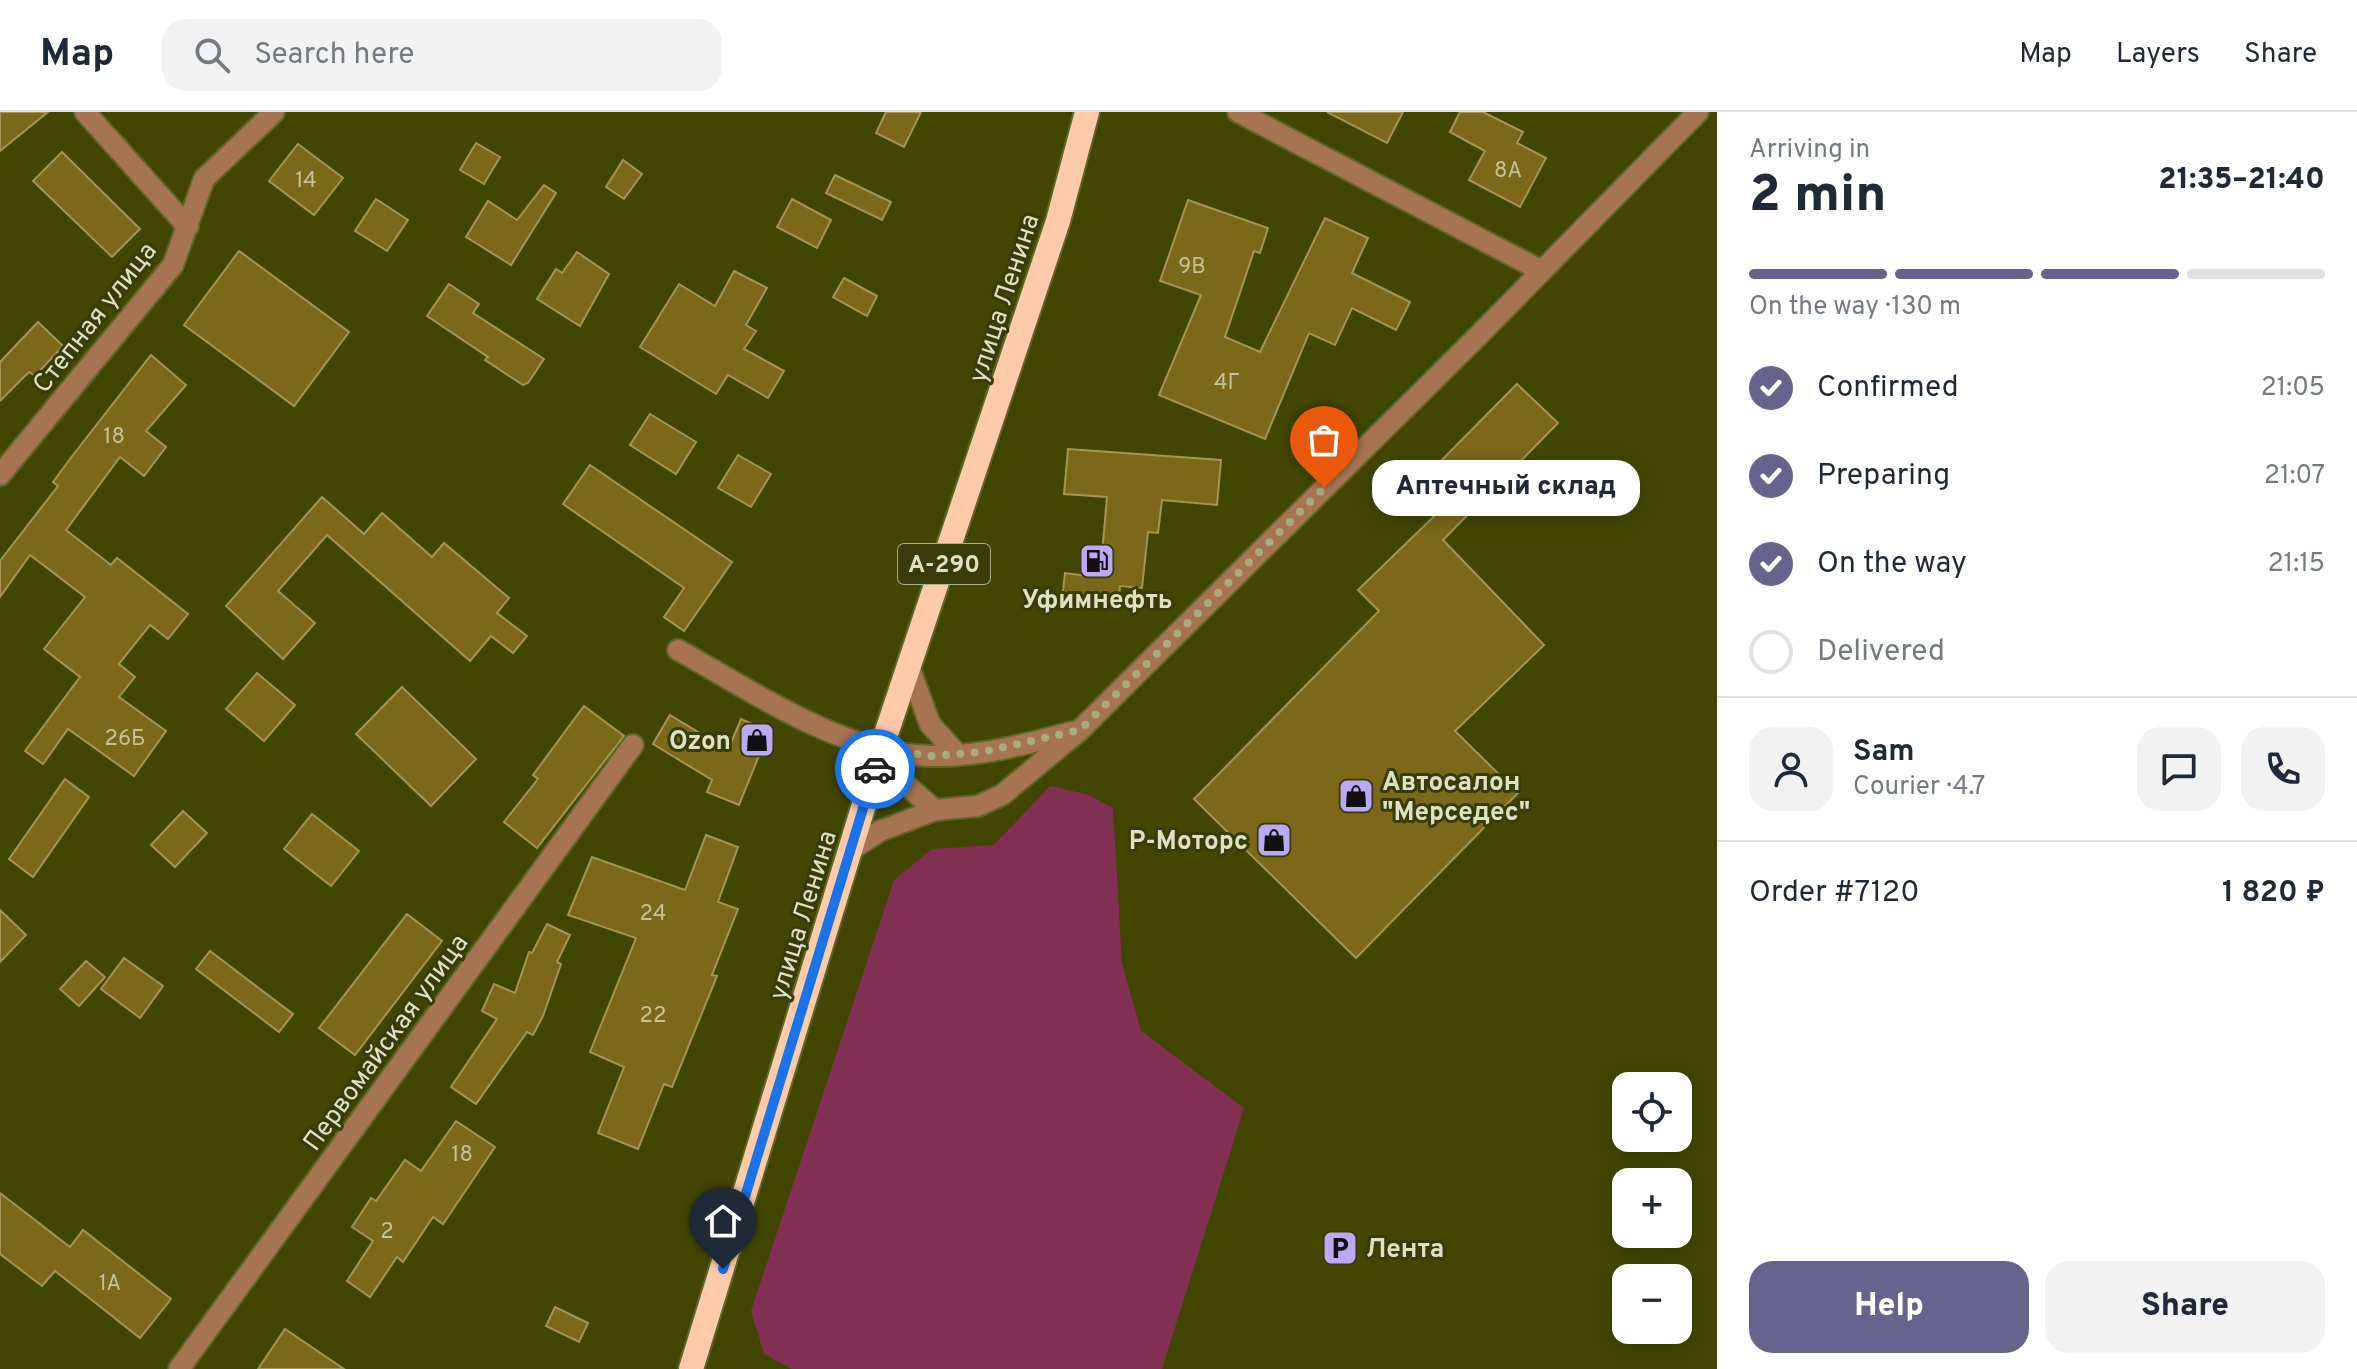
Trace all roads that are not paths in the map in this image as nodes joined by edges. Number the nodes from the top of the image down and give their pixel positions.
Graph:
1 (85, 112) edge
2 (274, 112) edge
3 (1087, 112) edge
4 (1238, 112) edge
5 (1698, 112) edge
6 (188, 227) junction
7 (1540, 270) junction
8 (0, 475) edge
9 (678, 650) dead end
10 (909, 667) junction
11 (1080, 730) junction
12 (633, 745) dead end
13 (881, 749) junction
14 (957, 754) junction
15 (935, 810) junction
16 (852, 849) junction
17 (179, 1369) edge
18 (691, 1369) edge

1 - 6 street
2 - 6 street, Степная улица
3 - 10 highway, улица Ленина / А-290
4 - 7 street
5 - 7 street
6 - 8 street, Степная улица
7 - 11 street
9 - 13 street
10 - 13 highway, улица Ленина / А-290
10 - 14 street
11 - 14 street
11 - 15 street
12 - 17 street, Первомайская улица
13 - 14 street
13 - 15 street
13 - 16 highway, улица Ленина / А-290
15 - 16 street
16 - 18 highway, улица Ленина / А-290

